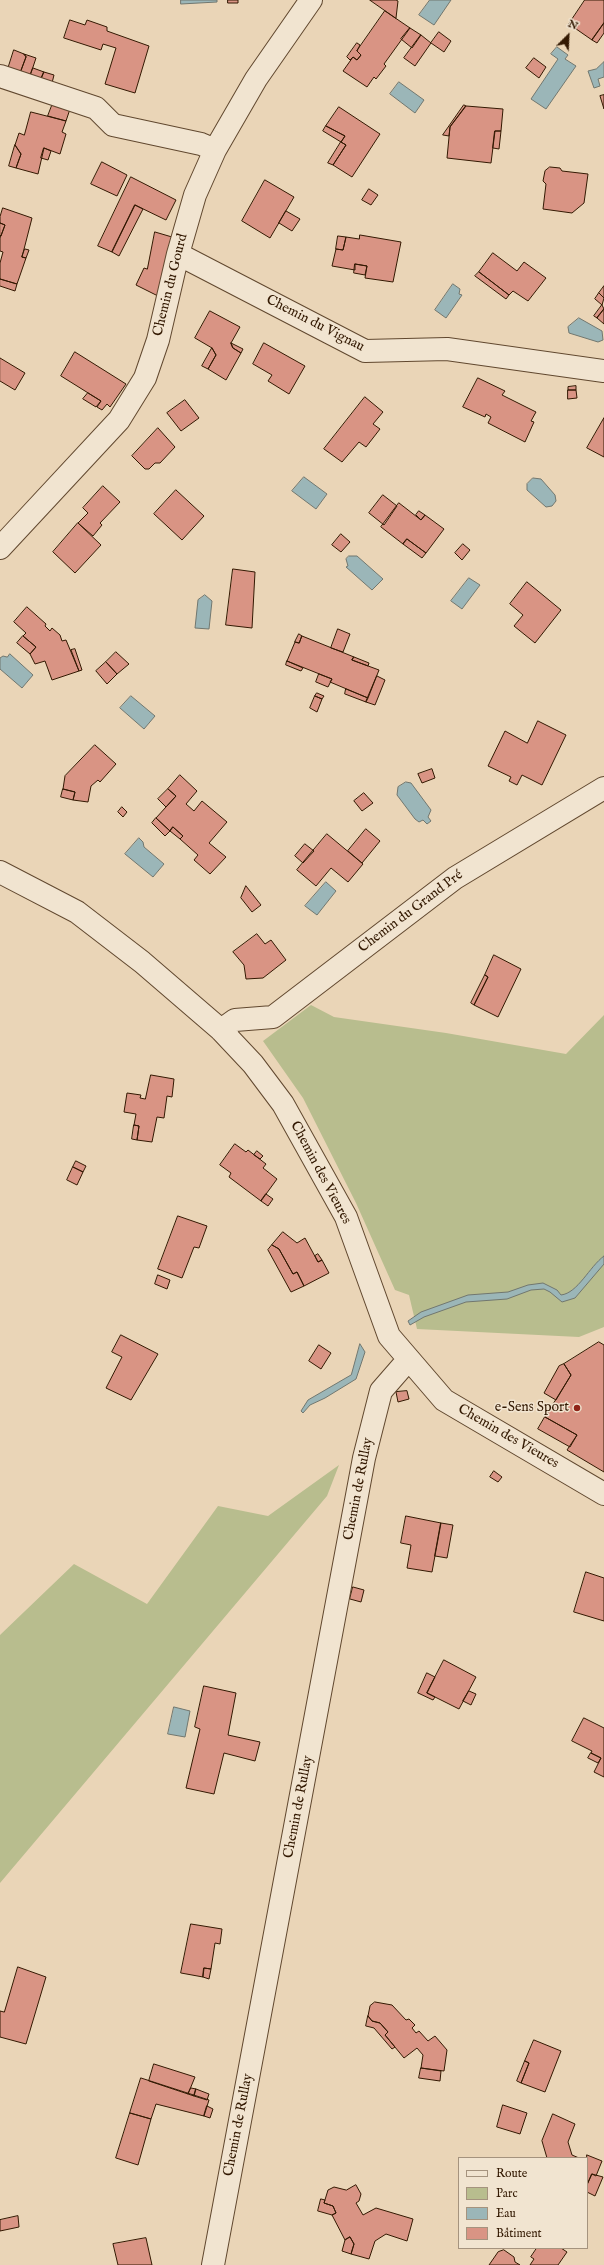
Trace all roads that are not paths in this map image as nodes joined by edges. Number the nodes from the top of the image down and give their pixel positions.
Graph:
1 (311, 0) edge
2 (0, 76) edge
3 (215, 150) junction
4 (178, 254) junction
5 (604, 371) edge
6 (0, 548) edge
7 (604, 788) edge
8 (0, 872) edge
9 (221, 1030) junction
10 (408, 1360) junction
11 (604, 1494) edge
12 (213, 2265) edge

1 - 3 street, Chemin du Gourd
2 - 3 street
3 - 4 street, Chemin du Gourd
4 - 5 street, Chemin du Vignau
4 - 6 street, Chemin du Gourd
7 - 9 street, Chemin du Grand Pré
8 - 9 street, Chemin des Vieures
9 - 10 street, Chemin des Vieures
10 - 11 street, Chemin des Vieures
10 - 12 street, Chemin de Rullay

